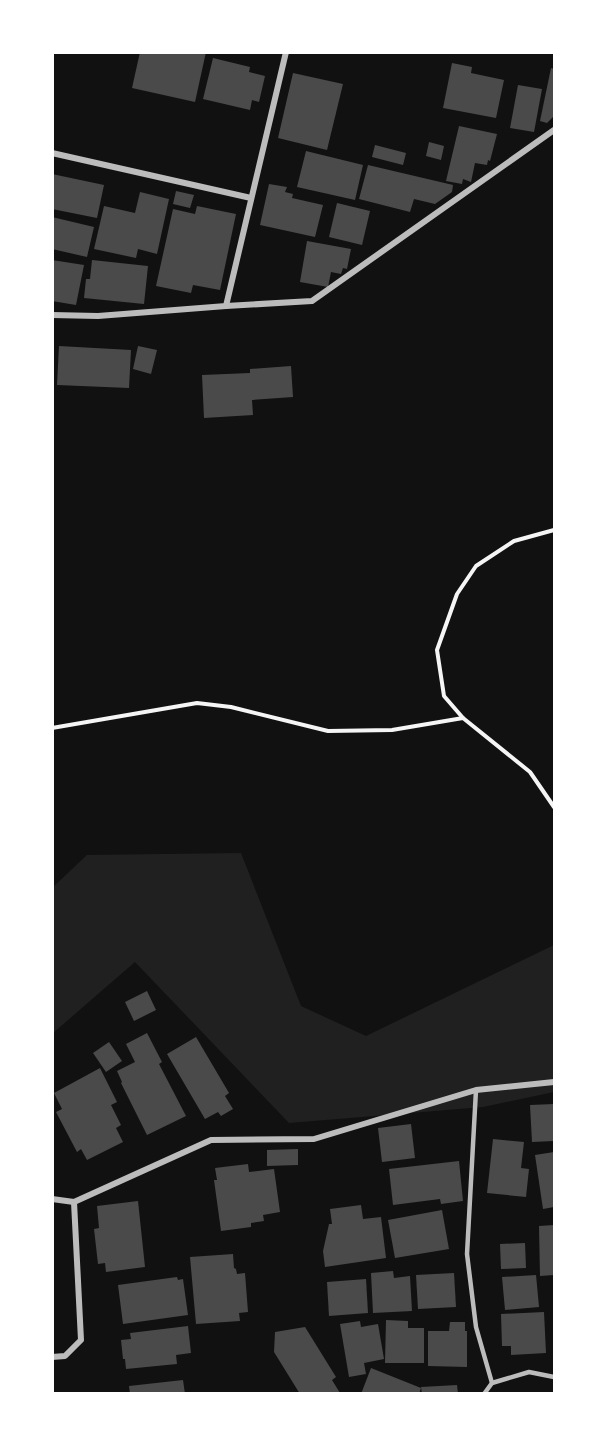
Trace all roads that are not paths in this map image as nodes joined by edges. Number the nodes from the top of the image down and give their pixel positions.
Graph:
1 (286, 52) edge
2 (555, 130) edge
3 (52, 153) edge
4 (251, 198) junction
5 (226, 306) junction
6 (52, 315) edge
7 (555, 1082) edge
8 (476, 1090) junction
9 (52, 1199) edge
10 (74, 1202) junction
11 (52, 1358) edge
12 (555, 1377) edge
13 (492, 1383) junction
14 (484, 1394) edge

1 - 4 street
2 - 5 street
3 - 4 street
4 - 5 street
5 - 6 street
7 - 8 street
8 - 10 street
8 - 13 lane
9 - 10 street
10 - 11 street
12 - 13 lane
13 - 14 lane

